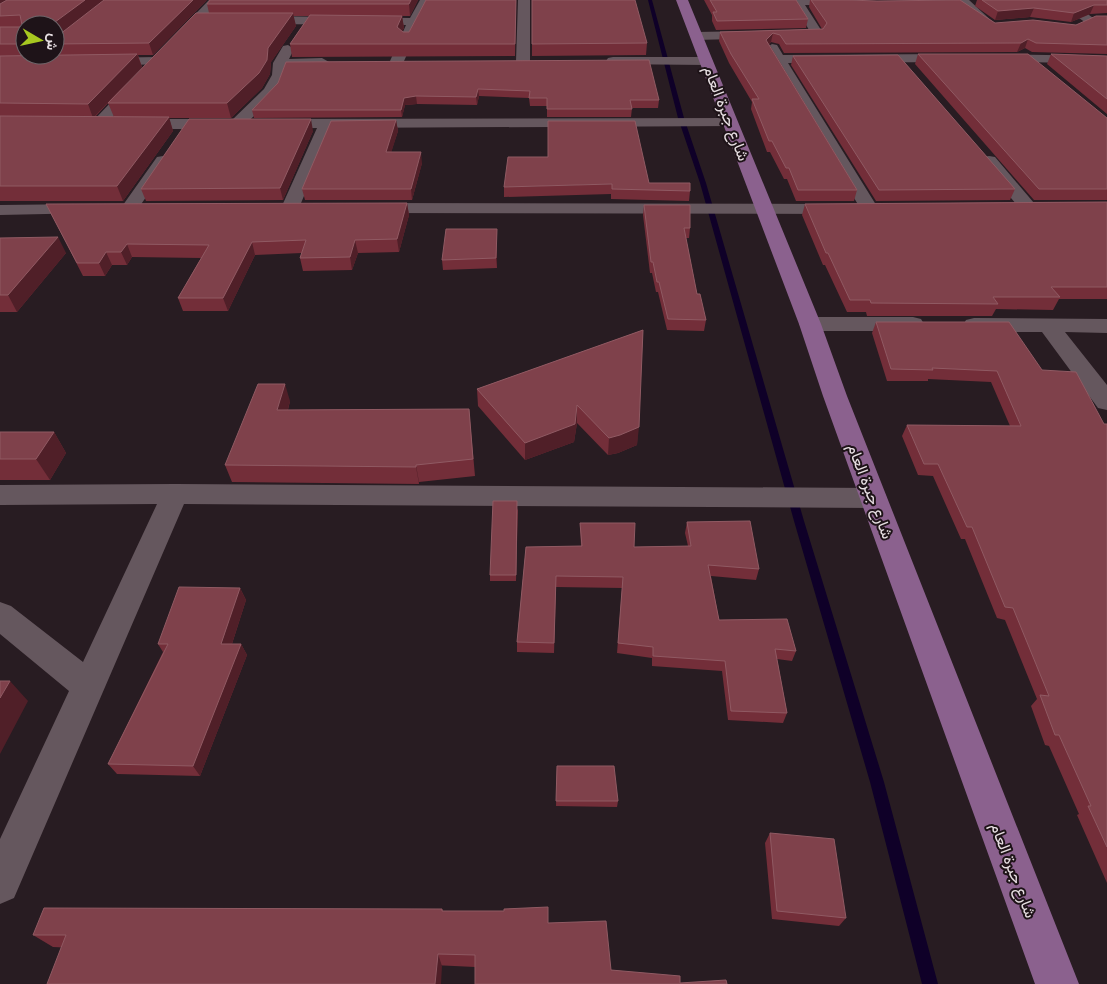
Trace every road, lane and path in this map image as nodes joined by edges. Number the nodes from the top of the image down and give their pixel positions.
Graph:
1 (215, 0) edge
2 (426, 0) edge
3 (524, 0) edge
4 (682, 0) edge
5 (793, 0) edge
6 (834, 0) edge
7 (982, 1) edge
8 (1062, 1) edge
9 (854, 2) edge
10 (960, 2) edge
11 (1045, 2) edge
12 (197, 20) junction
13 (217, 20) edge
14 (247, 20) edge
15 (307, 21) junction
16 (414, 22) junction
17 (1090, 23) edge
18 (998, 30) edge
19 (817, 33) junction
20 (762, 34) junction
21 (696, 36) junction
22 (1014, 47) edge
23 (164, 54) junction
24 (1028, 58) junction
25 (780, 60) junction
26 (902, 60) junction
27 (1107, 60) edge
28 (397, 61) edge
29 (523, 61) edge
30 (600, 61) edge
31 (706, 61) junction
32 (91, 62) edge
33 (338, 62) edge
34 (280, 63) junction
35 (1043, 70) edge
36 (915, 74) edge
37 (730, 123) junction
38 (78, 124) edge
39 (98, 124) junction
40 (188, 124) junction
41 (237, 124) junction
42 (326, 125) junction
43 (978, 148) edge
44 (314, 207) edge
45 (1008, 207) edge
46 (1028, 207) junction
47 (1048, 207) edge
48 (271, 208) edge
49 (290, 208) junction
50 (353, 208) edge
51 (869, 208) junction
52 (889, 208) edge
53 (129, 209) junction
54 (148, 209) edge
55 (0, 210) edge
56 (765, 210) junction
57 (810, 324) junction
58 (1049, 326) junction
59 (1107, 326) edge
60 (1107, 402) edge
61 (175, 494) junction
62 (0, 496) edge
63 (873, 498) junction
64 (0, 615) edge
65 (89, 687) junction
66 (0, 884) edge
67 (1057, 984) edge

1 - 12 street
2 - 16 street
3 - 29 street
4 - 21 main road, شارع جبرة العام
5 - 19 street
6 - 9 street
7 - 10 street
8 - 11 street
8 - 17 street
9 - 19 street
10 - 18 street
12 - 13 street
12 - 23 street
14 - 15 street
15 - 16 street
15 - 34 street
16 - 28 street
19 - 20 street
20 - 21 street
20 - 25 street
21 - 31 main road, شارع جبرة العام
22 - 24 street
23 - 32 street
23 - 39 street
24 - 26 street
24 - 27 street
24 - 35 street
25 - 26 street
25 - 51 street
26 - 36 street
30 - 31 street
31 - 37 main road, شارع جبرة العام
33 - 34 street
34 - 41 street
37 - 42 street
37 - 56 main road, شارع جبرة العام
38 - 39 street
39 - 40 street
40 - 41 street
40 - 53 street
41 - 42 street
42 - 49 street
43 - 46 street
44 - 49 street
45 - 46 street
46 - 47 street
48 - 49 street
50 - 56 street
51 - 52 street
51 - 56 street
53 - 54 street
53 - 55 street
56 - 57 main road, شارع جبرة العام
57 - 58 street
57 - 63 main road, شارع جبرة العام
58 - 59 street
58 - 60 street
61 - 62 street
61 - 63 street
61 - 65 street
63 - 67 main road, شارع جبرة العام
64 - 65 street
65 - 66 street

